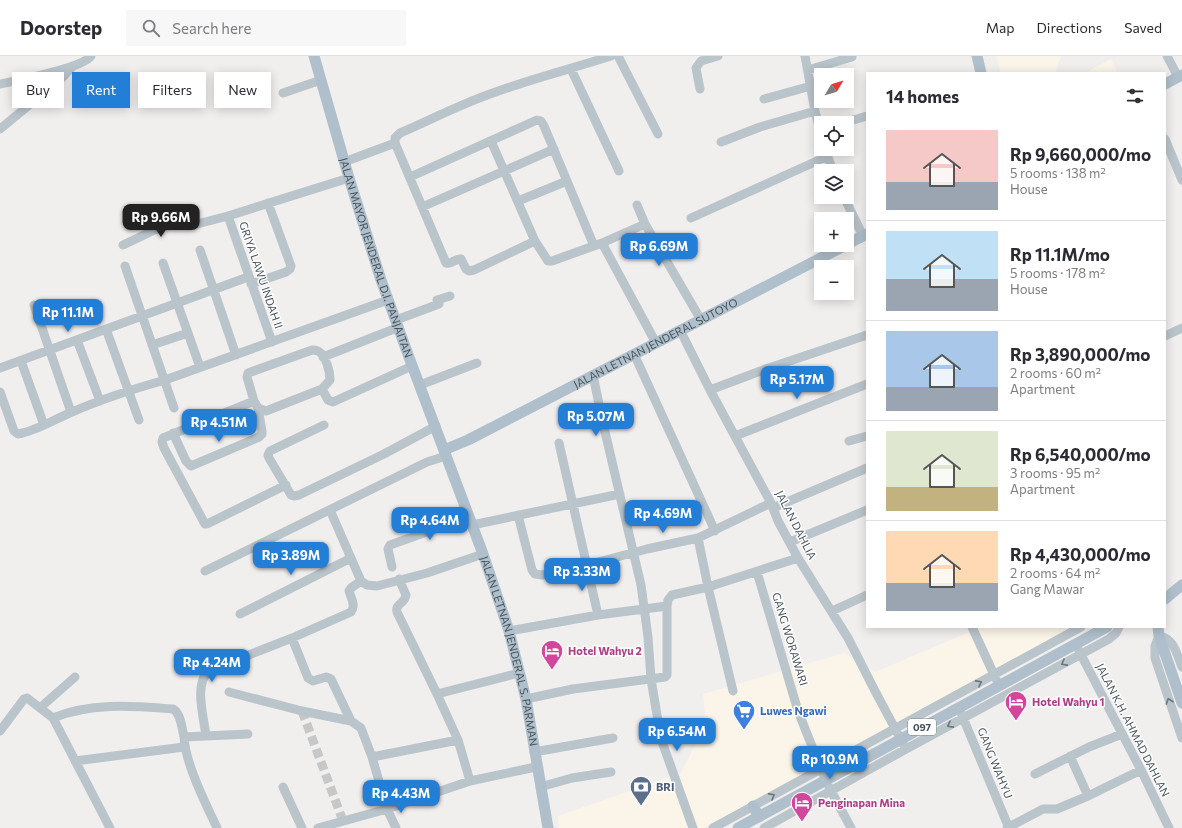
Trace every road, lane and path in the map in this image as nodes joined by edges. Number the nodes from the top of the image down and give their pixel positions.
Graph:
1 (91, 56) edge
2 (314, 56) edge
3 (611, 56) edge
4 (618, 56) edge
5 (718, 56) edge
6 (805, 56) edge
7 (976, 56) edge
8 (1166, 56) edge
9 (852, 57) dead end
10 (73, 66) junction
11 (571, 69) junction
12 (808, 70) junction
13 (981, 72) edge
14 (1180, 76) edge
15 (321, 80) junction
16 (1166, 83) edge
17 (0, 84) edge
18 (810, 86) junction
19 (700, 89) dead end
20 (283, 93) dead end
21 (764, 99) dead end
22 (815, 111) junction
23 (816, 116) edge
24 (866, 116) edge
25 (854, 120) edge
26 (0, 128) edge
27 (658, 134) dead end
28 (491, 141) junction
29 (1166, 141) edge
30 (721, 142) dead end
31 (395, 143) junction
32 (554, 149) junction
33 (818, 156) edge
34 (344, 162) junction
35 (504, 171) junction
36 (619, 171) dead end
37 (410, 177) junction
38 (348, 178) junction
39 (1182, 180) edge
40 (567, 181) junction
41 (518, 201) junction
42 (268, 203) junction
43 (848, 204) edge
44 (637, 205) dead end
45 (422, 207) junction
46 (228, 216) junction
47 (691, 218) dead end
48 (646, 224) junction
49 (865, 235) edge
50 (536, 241) junction
51 (854, 241) edge
52 (598, 244) junction
53 (123, 245) dead end
54 (200, 250) dead end
55 (832, 252) edge
56 (163, 262) dead end
57 (124, 266) dead end
58 (250, 281) junction
59 (213, 290) junction
60 (450, 296) dead end
61 (388, 300) junction
62 (178, 303) junction
63 (34, 305) dead end
64 (142, 316) junction
65 (701, 320) junction
66 (397, 324) junction
67 (1182, 328) edge
68 (106, 329) junction
69 (680, 330) junction
70 (188, 333) junction
71 (866, 335) edge
72 (1166, 336) edge
73 (77, 340) junction
74 (272, 342) junction
75 (656, 343) junction
76 (152, 345) junction
77 (49, 351) junction
78 (634, 354) junction
79 (236, 355) junction
80 (323, 357) junction
81 (21, 361) junction
82 (478, 363) dead end
83 (412, 366) junction
84 (200, 367) junction
85 (0, 368) edge
86 (593, 375) junction
87 (165, 380) junction
88 (866, 384) edge
89 (420, 386) junction
90 (322, 389) junction
91 (710, 390) junction
92 (128, 391) junction
93 (0, 392) edge
94 (100, 401) junction
95 (256, 404) junction
96 (174, 408) dead end
97 (71, 412) junction
98 (139, 420) dead end
99 (44, 425) junction
100 (324, 425) dead end
101 (436, 426) junction
102 (173, 433) junction
103 (735, 436) junction
104 (866, 436) edge
105 (849, 441) dead end
106 (560, 443) dead end
107 (445, 453) junction
108 (866, 468) edge
109 (286, 486) junction
110 (620, 494) junction
111 (573, 504) junction
112 (772, 506) junction
113 (330, 510) junction
114 (866, 510) edge
115 (518, 515) junction
116 (471, 521) junction
117 (715, 531) junction
118 (698, 538) junction
119 (790, 542) junction
120 (634, 553) junction
121 (483, 554) junction
122 (351, 558) junction
123 (798, 558) junction
124 (587, 565) junction
125 (392, 567) dead end
126 (205, 571) dead end
127 (757, 572) junction
128 (399, 579) junction
129 (361, 581) junction
130 (1181, 586) edge
131 (708, 587) junction
132 (1166, 590) edge
133 (866, 596) edge
134 (1166, 598) edge
135 (667, 606) junction
136 (645, 609) junction
137 (832, 611) junction
138 (240, 614) dead end
139 (598, 615) junction
140 (972, 628) edge
141 (1079, 628) edge
142 (1105, 628) edge
143 (1118, 628) edge
144 (1156, 630) edge
145 (509, 631) junction
146 (292, 638) junction
147 (1075, 644) junction
148 (1081, 654) junction
149 (1182, 667) edge
150 (520, 673) junction
151 (993, 675) junction
152 (75, 677) dead end
153 (1178, 677) edge
154 (651, 679) junction
155 (999, 686) junction
156 (733, 691) dead end
157 (229, 692) dead end
158 (437, 694) junction
159 (526, 698) junction
160 (1182, 703) edge
161 (41, 707) junction
162 (959, 707) junction
163 (54, 718) junction
164 (964, 718) junction
165 (351, 721) junction
166 (895, 728) junction
167 (0, 731) edge
168 (248, 734) dead end
169 (1122, 734) junction
170 (206, 736) junction
171 (184, 738) junction
172 (613, 738) dead end
173 (900, 738) junction
174 (1182, 738) edge
175 (458, 740) junction
176 (184, 747) junction
177 (906, 749) junction
178 (534, 752) junction
179 (1070, 756) junction
180 (372, 757) junction
181 (75, 761) junction
182 (536, 767) junction
183 (820, 769) junction
184 (1141, 770) junction
185 (611, 772) dead end
186 (1035, 774) dead end
187 (826, 780) junction
188 (470, 781) junction
189 (283, 787) dead end
190 (540, 788) junction
191 (831, 791) junction
192 (1088, 796) junction
193 (753, 806) junction
194 (387, 809) junction
195 (759, 817) junction
196 (110, 828) edge
197 (218, 828) edge
198 (302, 828) edge
199 (318, 828) edge
200 (396, 828) edge
201 (548, 828) edge
202 (693, 828) edge
203 (713, 828) edge
204 (738, 828) edge
205 (764, 828) edge
206 (851, 828) edge
207 (1008, 828) edge
208 (1169, 828) edge

1 - 10 street
2 - 15 main road, JALAN MAYOR JENDERAL D.I. PANJAITAN
3 - 11 street
4 - 27 street
5 - 19 street
6 - 12 street
7 - 13 main road
8 - 14 street
9 - 12 street
10 - 17 street
10 - 26 street
11 - 31 street
11 - 36 street
12 - 18 street
14 - 16 main road
15 - 20 street
15 - 34 main road, JALAN MAYOR JENDERAL D.I. PANJAITAN
18 - 21 street
18 - 22 street
22 - 23 street
22 - 30 street
24 - 25 street
28 - 32 street
28 - 35 street
28 - 37 street
29 - 39 street
31 - 34 street
31 - 37 street
32 - 35 street
32 - 40 street
33 - 47 street
34 - 38 main road, JALAN MAYOR JENDERAL D.I. PANJAITAN
35 - 41 street
35 - 45 street
37 - 45 street
38 - 42 street
38 - 61 main road, JALAN MAYOR JENDERAL D.I. PANJAITAN
40 - 41 street
40 - 52 street
41 - 50 street
42 - 46 street
42 - 58 street
43 - 49 street
44 - 48 street
45 - 50 street
46 - 53 street
46 - 58 street, GRIYA LAWU INDAH II
48 - 52 street
48 - 65 street
49 - 51 main road, JALAN LETNAN JENDERAL SUTOYO
50 - 52 street
52 - 75 street
54 - 59 street
55 - 65 main road, JALAN LETNAN JENDERAL SUTOYO
56 - 62 street
57 - 64 street
58 - 59 street
58 - 74 street, GRIYA LAWU INDAH II
59 - 62 street
59 - 79 street
60 - 66 street
61 - 66 main road, JALAN MAYOR JENDERAL D.I. PANJAITAN
61 - 74 street
62 - 64 street
62 - 70 street
63 - 77 street
64 - 68 street
64 - 76 street
65 - 69 main road, JALAN LETNAN JENDERAL SUTOYO
66 - 80 street
66 - 83 main road, JALAN MAYOR JENDERAL D.I. PANJAITAN
67 - 72 street
68 - 73 street
68 - 92 street
69 - 75 main road, JALAN LETNAN JENDERAL SUTOYO
69 - 91 street, JALAN DAHLIA
70 - 76 street
70 - 84 street
71 - 91 street
73 - 77 street
73 - 94 street
74 - 79 street
75 - 78 main road, JALAN LETNAN JENDERAL SUTOYO
76 - 87 street
77 - 81 street
77 - 97 street
78 - 86 main road, JALAN LETNAN JENDERAL SUTOYO
78 - 117 street
79 - 84 street
80 - 90 street
80 - 95 street
81 - 85 street
81 - 99 street
82 - 89 street
83 - 89 main road, JALAN MAYOR JENDERAL D.I. PANJAITAN
83 - 90 street
84 - 87 street
86 - 107 main road, JALAN LETNAN JENDERAL SUTOYO
86 - 110 street
87 - 92 street
87 - 96 street
88 - 103 street
89 - 101 main road, JALAN MAYOR JENDERAL D.I. PANJAITAN
90 - 95 street
91 - 103 street, JALAN DAHLIA
92 - 94 street
92 - 98 street
93 - 99 street
94 - 97 street
95 - 102 street
95 - 102 street
97 - 99 street
100 - 109 street
101 - 107 main road, JALAN MAYOR JENDERAL D.I. PANJAITAN
101 - 109 street
102 - 109 street
103 - 112 street, JALAN DAHLIA
104 - 105 street
106 - 111 street
107 - 113 street
107 - 116 main road, JALAN LETNAN JENDERAL S. PARMAN
108 - 112 street
110 - 111 street
110 - 120 street
111 - 115 street
111 - 124 street
112 - 117 street
112 - 119 street, JALAN DAHLIA
113 - 122 street
113 - 126 street
114 - 119 street
115 - 116 street
115 - 124 street
116 - 121 main road, JALAN LETNAN JENDERAL S. PARMAN
116 - 125 street
117 - 118 street
118 - 120 street
118 - 131 street
119 - 123 street, JALAN DAHLIA
120 - 124 street
120 - 136 street
121 - 128 street
121 - 145 main road, JALAN LETNAN JENDERAL S. PARMAN
122 - 129 street
122 - 138 street
123 - 127 street
123 - 137 street, JALAN DAHLIA
124 - 139 street
127 - 131 street
127 - 183 street, GANG WORAWARI
128 - 129 street
128 - 158 street
129 - 146 street
130 - 132 main road
130 - 134 main road
131 - 135 street
131 - 156 street
133 - 137 street
135 - 136 street
135 - 154 street
136 - 139 street
136 - 154 street
137 - 166 street, JALAN DAHLIA
139 - 145 street
140 - 151 street
141 - 151 street
142 - 147 main road, 097
143 - 148 street
144 - 149 street
144 - 153 main road
174 -> 144 street
145 - 150 main road, JALAN LETNAN JENDERAL S. PARMAN
146 - 165 street
146 - 170 street
147 - 148 street, JALAN K.H. AHMAD DAHLAN
147 - 155 main road, 097
148 -> 164 street
148 - 169 street, JALAN K.H. AHMAD DAHLAN
150 - 158 street
150 - 159 main road, JALAN LETNAN JENDERAL S. PARMAN
151 - 155 street
166 -> 151 street
152 - 161 street
153 - 160 main road
154 - 159 street
154 - 202 street
155 - 162 main road, 097
157 - 165 street
158 - 175 street
159 - 178 main road, JALAN LETNAN JENDERAL S. PARMAN
161 - 163 street
161 - 167 street
162 - 164 street, GANG WAHYU
162 - 173 main road, 097
163 - 171 street
163 - 181 street
164 -> 177 street
164 - 207 street, GANG WAHYU
165 - 180 street
166 - 173 street, JALAN DAHLIA
166 - 183 street
168 - 170 street
169 - 179 street
169 - 184 street, JALAN K.H. AHMAD DAHLAN
170 - 171 street
171 - 176 street
172 - 178 street
173 - 177 street, JALAN DAHLIA
173 - 187 main road, 097
175 - 180 street
175 - 188 street
176 - 181 street
176 - 197 street
177 - 191 street
178 - 182 main road, JALAN LETNAN JENDERAL S. PARMAN
179 - 186 street
179 - 192 street
180 - 194 street
181 - 196 street
182 - 188 street
182 - 190 main road, JALAN LETNAN JENDERAL S. PARMAN
183 - 187 street, GANG WORAWARI
193 -> 183 street
184 - 192 street
184 - 208 street, JALAN K.H. AHMAD DAHLAN
185 - 190 street
187 - 191 street, GANG WORAWARI
187 - 195 main road, 097
188 - 194 street
189 - 198 street
190 - 201 main road, JALAN LETNAN JENDERAL S. PARMAN
191 - 205 street
191 - 206 street, GANG WORAWARI
192 - 207 street
193 - 195 main road
193 - 203 street
194 - 199 street
194 - 200 street
195 - 204 main road, 097

